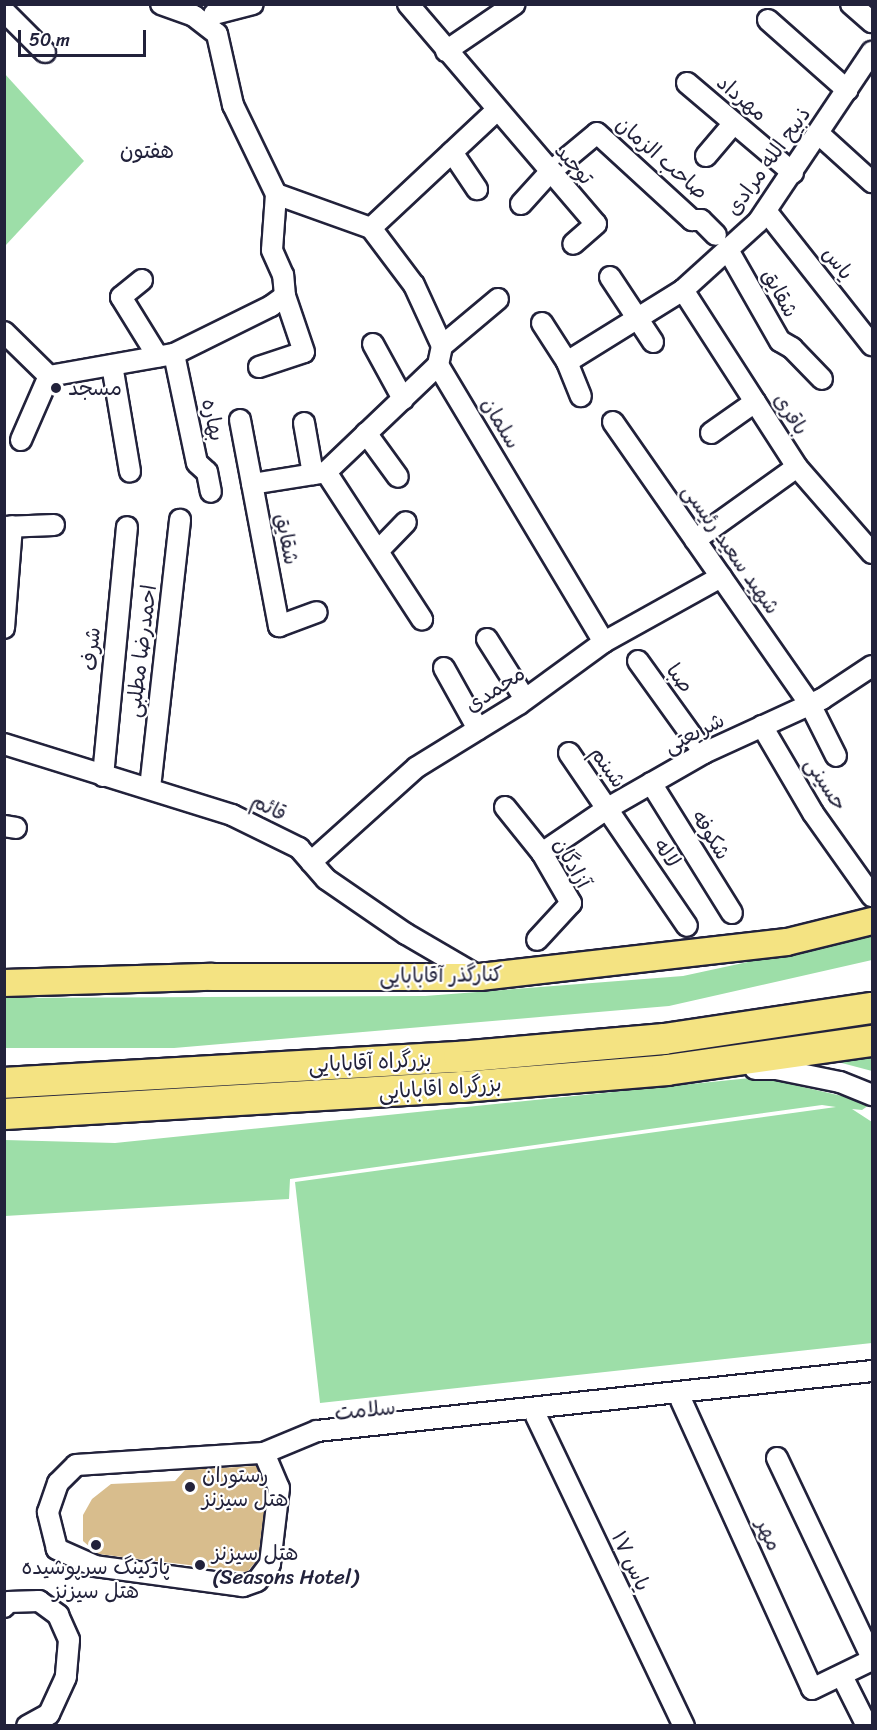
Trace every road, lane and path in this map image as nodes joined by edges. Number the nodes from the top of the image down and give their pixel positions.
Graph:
1 (161, 4) edge
2 (254, 4) edge
3 (408, 4) edge
4 (516, 4) edge
5 (851, 4) edge
6 (213, 9) edge
7 (4, 11) edge
8 (768, 20) dead end
9 (873, 22) edge
10 (217, 34) junction
11 (446, 51) junction
12 (45, 52) dead end
13 (873, 52) edge
14 (687, 83) dead end
15 (847, 90) junction
16 (496, 111) junction
17 (734, 123) junction
18 (819, 134) junction
19 (452, 152) junction
20 (706, 156) dead end
21 (549, 173) junction
22 (793, 173) junction
23 (873, 182) edge
24 (477, 189) dead end
25 (276, 194) junction
26 (521, 204) dead end
27 (766, 211) junction
28 (371, 228) junction
29 (722, 242) junction
30 (573, 244) dead end
31 (610, 277) dead end
32 (142, 280) dead end
33 (683, 290) junction
34 (285, 296) junction
35 (498, 299) dead end
36 (639, 318) junction
37 (542, 323) dead end
38 (4, 332) edge
39 (653, 342) dead end
40 (373, 344) dead end
41 (873, 345) edge
42 (442, 346) junction
43 (166, 356) junction
44 (567, 362) junction
45 (112, 365) junction
46 (438, 366) junction
47 (259, 367) dead end
48 (49, 376) junction
49 (822, 380) dead end
50 (581, 396) dead end
51 (403, 399) junction
52 (755, 402) junction
53 (240, 420) dead end
54 (613, 422) dead end
55 (304, 423) dead end
56 (366, 433) junction
57 (711, 433) dead end
58 (21, 440) dead end
59 (797, 467) junction
60 (130, 471) dead end
61 (319, 473) junction
62 (399, 477) dead end
63 (252, 484) junction
64 (211, 492) dead end
65 (180, 520) dead end
66 (405, 522) dead end
67 (54, 525) dead end
68 (8, 526) edge
69 (127, 526) dead end
70 (695, 540) junction
71 (378, 551) junction
72 (873, 553) edge
73 (721, 577) junction
74 (317, 612) dead end
75 (422, 619) dead end
76 (4, 628) edge
77 (487, 639) dead end
78 (603, 642) junction
79 (638, 661) dead end
80 (873, 666) edge
81 (444, 668) dead end
82 (525, 699) junction
83 (810, 704) junction
84 (762, 726) junction
85 (478, 729) junction
86 (4, 744) edge
87 (569, 753) dead end
88 (704, 753) junction
89 (836, 756) dead end
90 (103, 776) junction
91 (651, 783) junction
92 (150, 788) junction
93 (504, 807) dead end
94 (608, 808) junction
95 (542, 853) junction
96 (311, 862) junction
97 (873, 896) edge
98 (732, 913) dead end
99 (873, 921) edge
100 (687, 926) dead end
101 (537, 940) dead end
102 (480, 977) junction
103 (4, 983) edge
104 (873, 997) edge
105 (873, 1008) edge
106 (735, 1029) junction
107 (873, 1041) edge
108 (677, 1068) junction
109 (4, 1083) edge
110 (873, 1095) edge
111 (4, 1114) edge
112 (873, 1371) edge
113 (873, 1379) edge
114 (681, 1400) junction
115 (536, 1416) junction
116 (317, 1435) junction
117 (264, 1453) junction
118 (777, 1458) dead end
119 (4, 1607) edge
120 (873, 1659) edge
121 (842, 1676) junction
122 (27, 1725) edge
123 (684, 1725) edge
124 (867, 1725) edge

1 - 10 street
2 - 6 street
3 - 11 street, توحید
4 - 11 street
5 - 9 street
6 - 10 street
7 - 12 street
8 - 15 street
10 - 25 street
11 - 16 street, توحید
13 - 15 street, ذبیح الله مرادی
14 - 17 street, مهرداد
15 - 18 street, ذبیح الله مرادی
16 - 19 street
16 - 21 street, توحید
17 - 20 street
17 - 22 street, مهرداد
18 - 22 street, ذبیح الله مرادی
18 - 23 street
19 - 24 street
19 - 28 street
21 - 26 street
21 - 29 street, صاحب الزمان
21 - 30 street, توحید
22 - 27 street, ذبیح الله مرادی
25 - 28 street
25 - 34 street
27 - 29 street, ذبیح الله مرادی
27 - 41 street, یاس
28 - 42 street
29 - 33 street, ذبیح الله مرادی
29 - 49 street, شقایق
31 - 36 street
32 - 43 street, بهاره
33 - 36 street, ذبیح الله مرادی
33 - 52 street, باقری
34 - 43 street
34 - 47 street
35 - 42 street
36 - 39 street
36 - 44 street, ذبیح الله مرادی
37 - 44 street
38 - 48 street
40 - 51 street
42 - 46 street
43 - 45 street
43 - 64 street, بهاره
44 - 50 street
45 - 48 street
45 - 60 street
46 - 51 street
46 - 78 street, سلمان
48 - 58 street
51 - 56 street
52 - 57 street
52 - 59 street, باقری
53 - 63 street, شقایق
54 - 70 street, شهید سعید رئیسی
55 - 61 street
56 - 61 street
56 - 62 street
59 - 70 street
59 - 72 street, باقری
61 - 63 street
61 - 71 street
63 - 74 street, شقایق
65 - 92 street, احمدرضا مطلبی
66 - 71 street
67 - 68 street
68 - 76 street
69 - 90 street, شرف
70 - 73 street, شهید سعید رئیسی
71 - 75 street
73 - 78 street, محمدی
73 - 83 street, شهید سعید رئیسی
77 - 82 street
78 - 82 street, محمدی
79 - 88 street, صبا
80 - 83 street, شریعتی
81 - 85 street
82 - 85 street, محمدی
83 - 84 street, شریعتی
83 - 89 street, شهید سعید رئیسی
84 - 88 street, شریعتی
84 - 97 street, حسینی
85 - 96 street, محمدی
86 - 90 street, قائم
87 - 94 street, شبنم
88 - 91 street, شریعتی
90 - 92 street, قائم
91 - 94 street, شریعتی
91 - 98 street, شکوفه
92 - 96 street, قائم
93 - 95 street, آزادگان
94 - 95 street, شریعتی
94 - 100 street, لاله
95 - 101 street, آزادگان
96 - 102 street, قائم
99 - 102 main road, کنارگذر آقابابایی
102 - 103 main road, کنارگذر آقابابایی
104 - 106 highway
105 - 106 highway
106 - 109 highway, بزرگراه آقابابایی
107 - 108 highway, بزرگراه اقابابایی
108 - 110 street
108 - 111 highway, بزرگراه اقابابایی
112 - 116 street, سلامت
113 - 114 street, سلامت
114 - 115 street, سلامت
114 - 121 street, مهر
115 - 116 street, سلامت
115 - 123 street, یاس ۱۷
116 - 117 street
117 - 117 street
118 - 120 street
119 - 122 street
120 - 121 street
121 - 124 street

